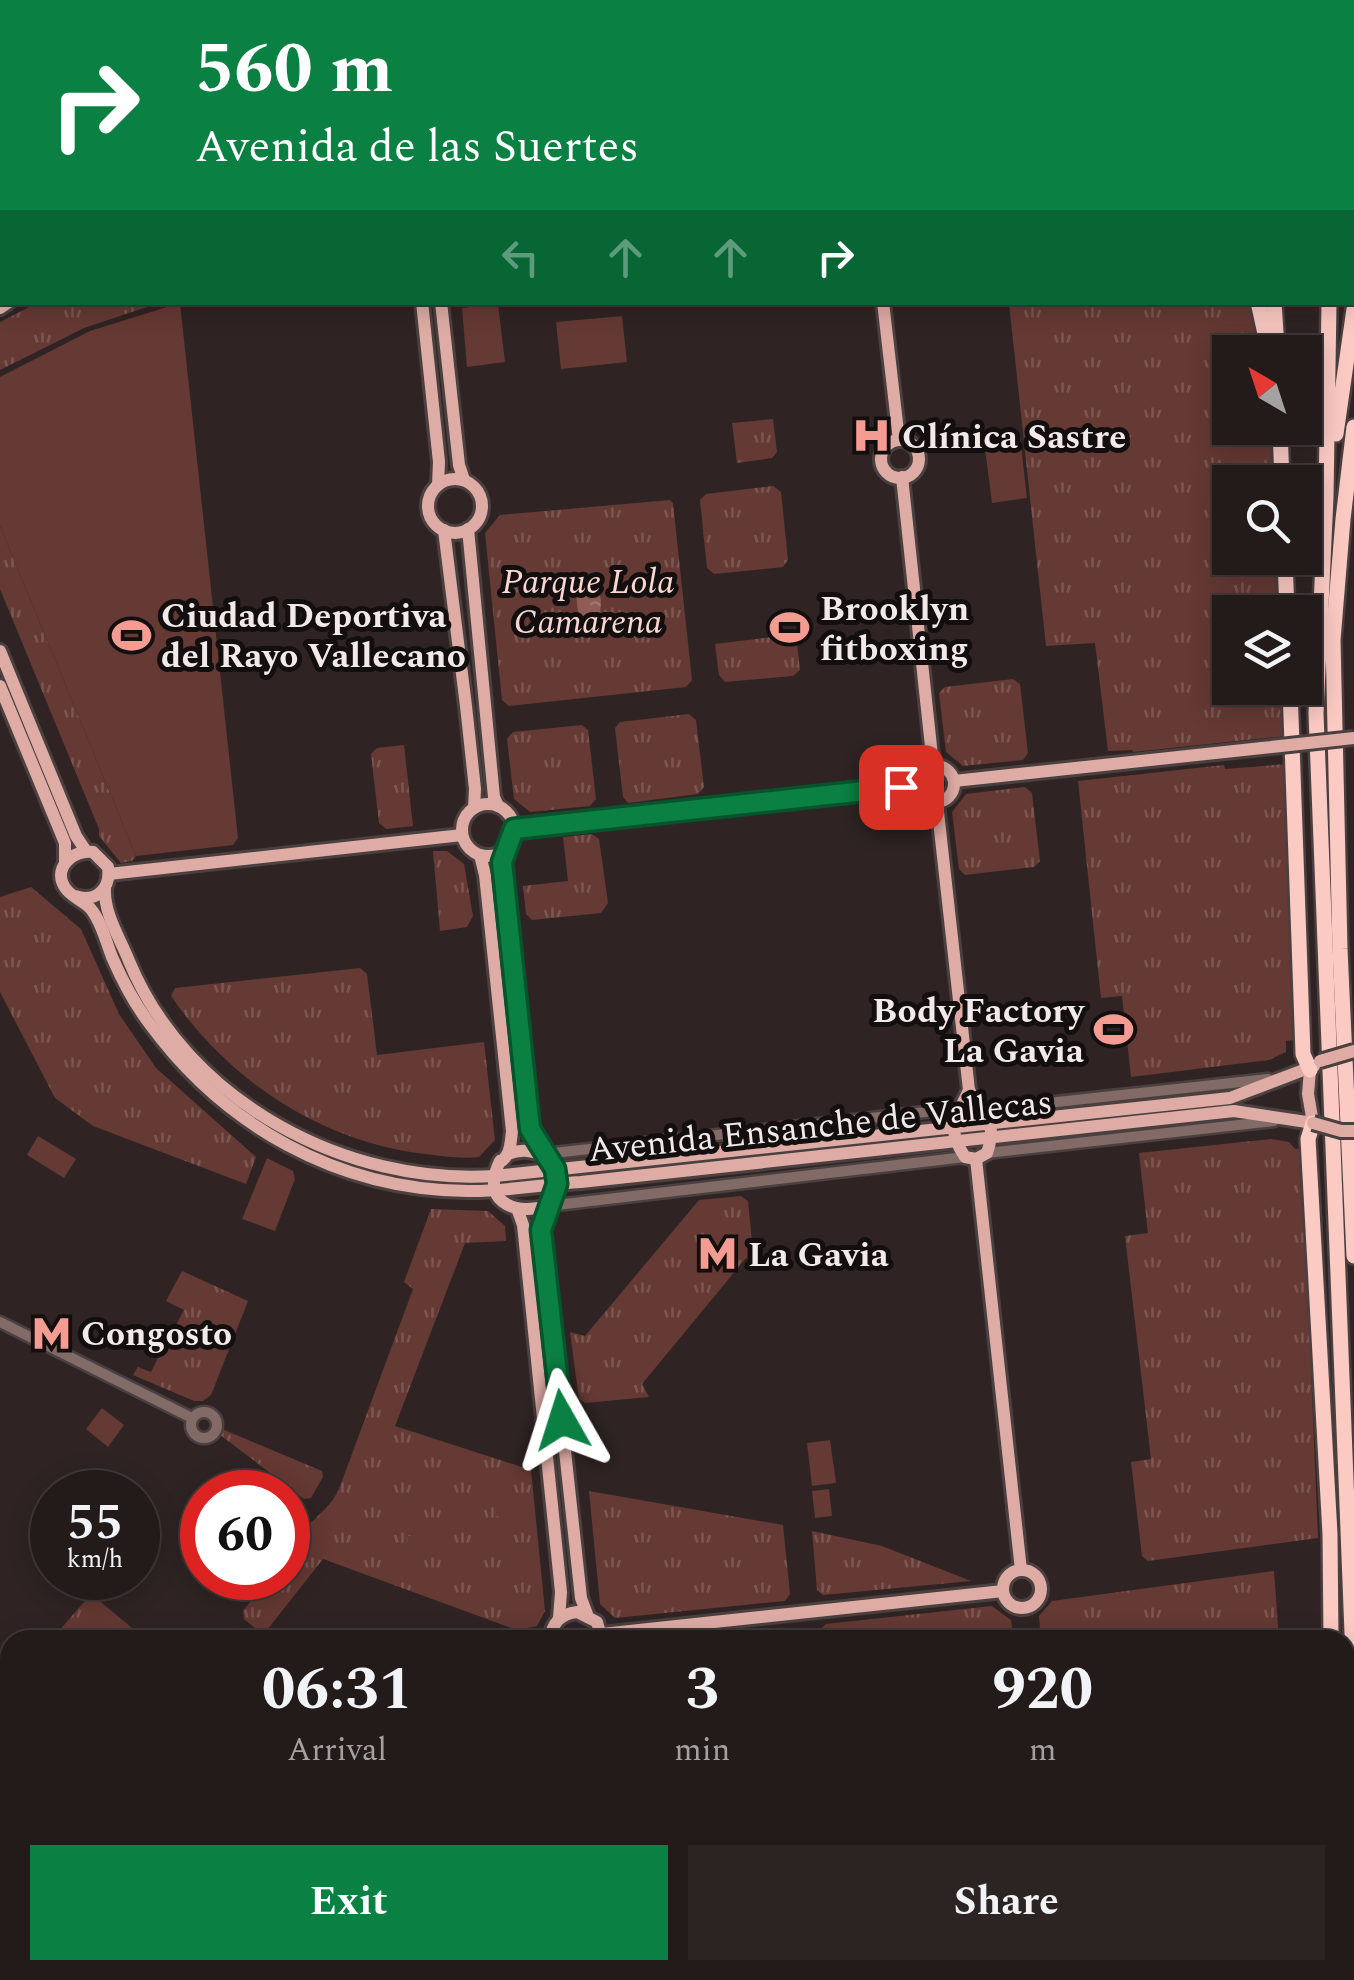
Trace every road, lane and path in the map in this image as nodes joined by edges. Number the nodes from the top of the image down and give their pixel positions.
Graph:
1 (422, 305) edge
2 (442, 305) edge
3 (883, 305) edge
4 (1259, 305) edge
5 (1274, 305) edge
6 (1329, 305) edge
7 (1354, 309) edge
8 (1268, 335) edge
9 (1273, 335) edge
10 (1354, 427) edge
11 (899, 440) junction
12 (902, 478) junction
13 (464, 480) junction
14 (438, 485) junction
15 (1326, 497) junction
16 (468, 529) junction
17 (444, 530) junction
18 (0, 650) edge
19 (0, 686) edge
20 (1291, 705) edge
21 (1354, 738) edge
22 (933, 766) junction
23 (954, 781) junction
24 (917, 784) junction
25 (937, 802) junction
26 (498, 806) junction
27 (474, 808) junction
28 (514, 829) junction
29 (462, 835) junction
30 (86, 851) junction
31 (504, 851) junction
32 (480, 855) junction
33 (65, 862) junction
34 (109, 874) junction
35 (104, 889) junction
36 (74, 896) junction
37 (1354, 1051) edge
38 (1310, 1070) junction
39 (1289, 1077) junction
40 (969, 1090) junction
41 (961, 1108) junction
42 (981, 1108) junction
43 (1282, 1120) junction
44 (1313, 1123) junction
45 (992, 1131) junction
46 (1354, 1132) edge
47 (954, 1135) junction
48 (508, 1154) junction
49 (544, 1154) junction
50 (976, 1156) junction
51 (556, 1176) junction
52 (496, 1183) junction
53 (547, 1206) junction
54 (518, 1211) junction
55 (1354, 1256) edge
56 (0, 1322) edge
57 (192, 1418) dead end
58 (1021, 1570) junction
59 (1004, 1592) junction
60 (587, 1614) junction
61 (559, 1618) junction
62 (1352, 1620) edge
63 (552, 1630) edge
64 (600, 1630) edge
65 (665, 1630) edge
66 (1331, 1630) edge

1 - 14 main road
2 - 13 main road
3 - 11 main road
4 - 8 highway
5 - 9 highway
6 - 15 highway
7 - 15 highway
10 - 55 highway
11 - 12 main road
11 - 12 main road
12 - 22 main road
13 - 14 main road
13 - 16 main road
14 - 17 main road
15 - 62 highway
16 - 17 main road
16 - 26 main road
17 - 27 main road
18 - 30 main road
19 - 33 main road, Avenida Ensanche de Vallecas
20 - 38 highway
21 - 23 main road, bridge
22 - 23 main road
22 - 24 main road
23 - 25 main road
24 - 25 main road
24 - 28 main road
25 - 40 main road
26 - 27 main road
26 - 28 main road
27 - 29 main road
28 - 31 main road
29 - 32 main road
29 - 34 main road
30 - 33 main road
30 - 34 main road
31 - 32 main road
31 - 49 main road
32 - 48 main road
33 - 36 main road, Avenida Ensanche de Vallecas
34 - 35 main road
35 - 36 main road
35 - 52 main road, Avenida Ensanche de Vallecas
36 - 52 main road, Avenida Ensanche de Vallecas
37 - 38 main road, Avenida Ensanche de Vallecas, bridge
38 - 39 main road, Avenida Ensanche de Vallecas
38 - 44 main road
39 - 42 street, Avenida Ensanche de Vallecas
39 - 45 main road, Avenida Ensanche de Vallecas
40 - 41 main road
40 - 42 main road
41 - 42 main road, Avenida Ensanche de Vallecas
41 - 47 main road
41 - 49 street, Avenida Ensanche de Vallecas
42 - 45 main road
43 - 44 main road, Avenida Ensanche de Vallecas
43 - 45 main road, Avenida Ensanche de Vallecas
43 - 50 street, Avenida Ensanche de Vallecas
44 - 46 main road, Avenida Ensanche de Vallecas, bridge
44 - 66 highway
45 - 47 main road, Avenida Ensanche de Vallecas
45 - 50 main road
47 - 50 main road
47 - 51 main road, Avenida Ensanche de Vallecas
48 - 49 main road
48 - 52 main road
49 - 51 main road
50 - 53 street, Avenida Ensanche de Vallecas
50 - 58 main road
51 - 52 main road, Avenida Ensanche de Vallecas
51 - 53 main road
52 - 54 main road
53 - 54 main road
53 - 60 main road
54 - 61 main road
56 - 57 street
58 - 59 main road
58 - 59 main road
59 - 65 main road
60 - 61 main road
60 - 64 main road
61 - 63 main road

